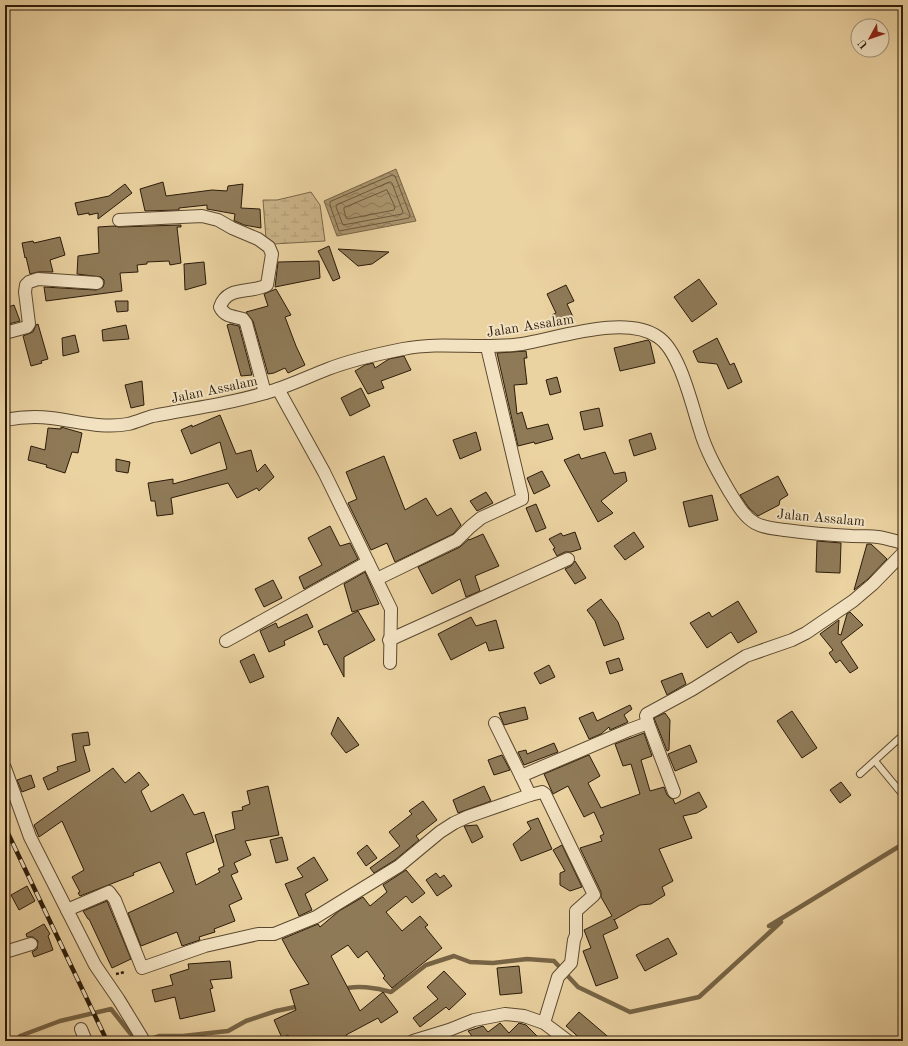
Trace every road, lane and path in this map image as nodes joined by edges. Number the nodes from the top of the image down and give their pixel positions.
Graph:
1 (119, 220) dead end
2 (97, 283) dead end
3 (5, 333) edge
4 (486, 347) junction
5 (278, 389) junction
6 (265, 393) junction
7 (5, 420) edge
8 (903, 543) edge
9 (903, 553) edge
10 (568, 559) dead end
11 (368, 562) junction
12 (377, 579) junction
13 (389, 640) junction
14 (226, 641) dead end
15 (390, 663) dead end
16 (648, 723) junction
17 (495, 724) dead end
18 (903, 735) edge
19 (875, 761) junction
20 (5, 768) edge
21 (860, 774) dead end
22 (521, 776) junction
23 (674, 792) dead end
24 (530, 795) junction
25 (903, 795) edge
26 (67, 910) junction
27 (31, 944) dead end
28 (5, 952) edge
29 (544, 1022) junction
30 (80, 1029) dead end
31 (86, 1041) edge
32 (144, 1041) edge
33 (413, 1041) edge
34 (568, 1041) edge

1 - 6 street
2 - 3 street
4 - 5 street, Jalan Assalam
4 - 8 street, Jalan Assalam
4 - 12 street
5 - 6 street, Jalan Assalam
5 - 11 street
6 - 7 street, Jalan Assalam
9 - 16 street
10 - 13 street
11 - 12 street
11 - 14 street
12 - 13 street
13 - 15 street
16 - 22 street
16 - 23 street
17 - 22 street
18 - 19 lane
19 - 21 lane
19 - 25 lane
20 - 26 street
22 - 24 street
24 - 26 street
24 - 29 street
26 - 32 street
27 - 28 street
29 - 33 street
29 - 34 street
30 - 31 street

